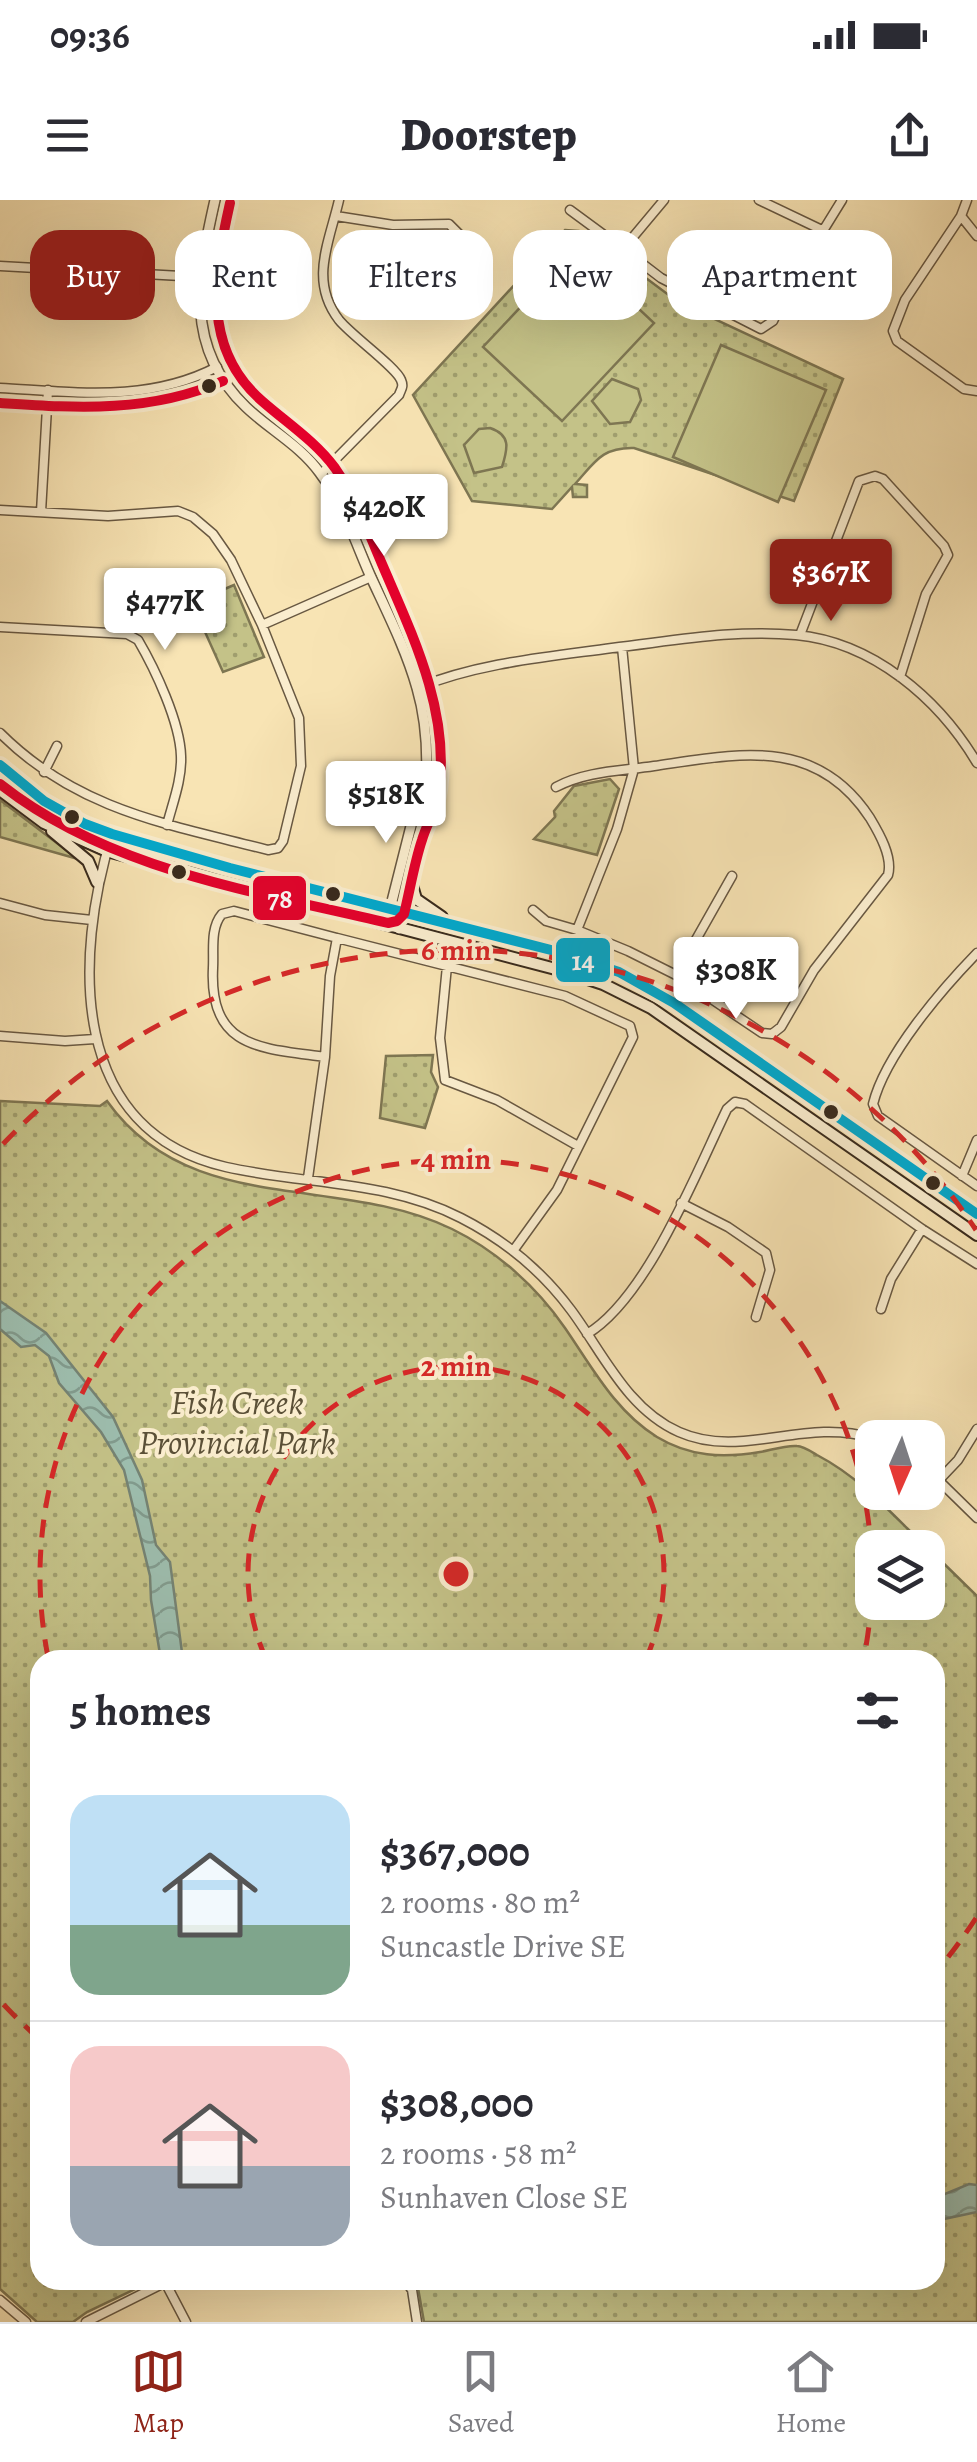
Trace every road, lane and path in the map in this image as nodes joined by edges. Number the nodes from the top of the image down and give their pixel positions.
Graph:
1 (215, 200) edge
2 (340, 200) edge
3 (664, 200) edge
4 (759, 200) edge
5 (842, 200) edge
6 (967, 200) edge
7 (570, 210) dead end
8 (336, 216) junction
9 (961, 216) junction
10 (209, 230) edge
11 (457, 230) edge
12 (597, 230) edge
13 (639, 230) edge
14 (822, 230) joint
15 (977, 236) edge
16 (0, 266) edge
17 (175, 277) edge
18 (200, 320) edge
19 (742, 320) edge
20 (774, 320) edge
21 (217, 368) junction
22 (0, 388) edge
23 (48, 390) junction
24 (977, 391) edge
25 (321, 474) junction
26 (0, 510) edge
27 (41, 512) junction
28 (371, 577) junction
29 (262, 626) junction
30 (0, 627) edge
31 (800, 635) junction
32 (622, 647) junction
33 (900, 677) junction
34 (418, 688) junction
35 (0, 733) edge
36 (58, 746) dead end
37 (977, 763) edge
38 (0, 765) edge
39 (634, 769) junction
40 (44, 772) junction
41 (556, 787) dead end
42 (0, 790) edge
43 (423, 801) junction
44 (44, 823) junction
45 (168, 824) junction
46 (112, 834) junction
47 (106, 851) junction
48 (732, 876) dead end
49 (97, 882) junction
50 (411, 882) junction
51 (0, 903) edge
52 (390, 908) junction
53 (533, 910) dead end
54 (404, 911) junction
55 (92, 920) junction
56 (451, 924) junction
57 (386, 925) junction
58 (399, 929) junction
59 (578, 930) junction
60 (337, 938) junction
61 (977, 953) edge
62 (447, 966) junction
63 (676, 976) junction
64 (0, 1036) edge
65 (95, 1039) junction
66 (324, 1057) junction
67 (977, 1140) edge
68 (578, 1146) junction
69 (962, 1176) junction
70 (308, 1178) junction
71 (977, 1186) edge
72 (681, 1203) junction
73 (977, 1214) edge
74 (922, 1229) junction
75 (977, 1234) edge
76 (514, 1251) junction
77 (977, 1264) edge
78 (881, 1309) dead end
79 (756, 1317) dead end
80 (587, 1334) junction
81 (977, 1429) edge
82 (855, 1435) edge
83 (945, 1473) edge
84 (945, 1487) edge
85 (977, 1518) edge
86 (150, 2290) edge
87 (172, 2290) edge
88 (412, 2290) edge
89 (0, 2300) edge
90 (26, 2322) edge
91 (86, 2322) edge
92 (186, 2322) edge
93 (417, 2322) edge

1 - 10 street
2 - 8 street
3 - 13 street
4 - 14 street
5 - 14 street
6 - 9 street
7 - 12 street
8 - 11 street
8 - 25 street
9 - 15 street
9 - 24 street
16 - 17 street
18 - 21 street
19 - 20 street
21 - 23 street
21 - 25 street
22 - 23 street
23 - 27 street
25 - 28 street
26 - 27 street
27 - 29 street
28 - 29 street
28 - 34 street
29 - 45 street
30 - 45 street
31 - 32 street
31 - 33 street
31 - 33 street
32 - 34 street
32 - 39 street
33 - 37 street
34 - 43 street
35 - 40 street
36 - 40 street
38 - 46 main road
39 - 41 street
39 - 59 street
39 - 63 street
40 - 45 street
42 - 44 main road
43 - 50 street
43 - 52 street
44 - 47 main road
44 - 49 main road
46 - 47 street
46 - 52 main road
47 - 49 street
47 - 57 main road
48 - 63 street
49 - 55 street
50 - 54 street
50 - 56 main road
51 - 55 street
52 - 54 main road
52 - 57 street
53 - 59 street
54 - 56 main road
54 - 58 street
55 - 65 street
56 - 73 main road
57 - 58 main road
58 - 75 main road
59 - 63 street
60 - 62 street
60 - 66 street
60 - 66 street
61 - 69 street
62 - 68 street
62 - 68 street
64 - 65 street
65 - 70 street
66 - 70 street
67 - 69 street
68 - 76 street
69 - 71 street
70 - 76 street
72 - 74 street
72 - 79 street
72 - 80 street
74 - 77 street
74 - 78 street
76 - 80 street
80 - 82 street
81 - 83 street
84 - 85 street
86 - 91 street
87 - 92 street
88 - 93 street
89 - 90 street

